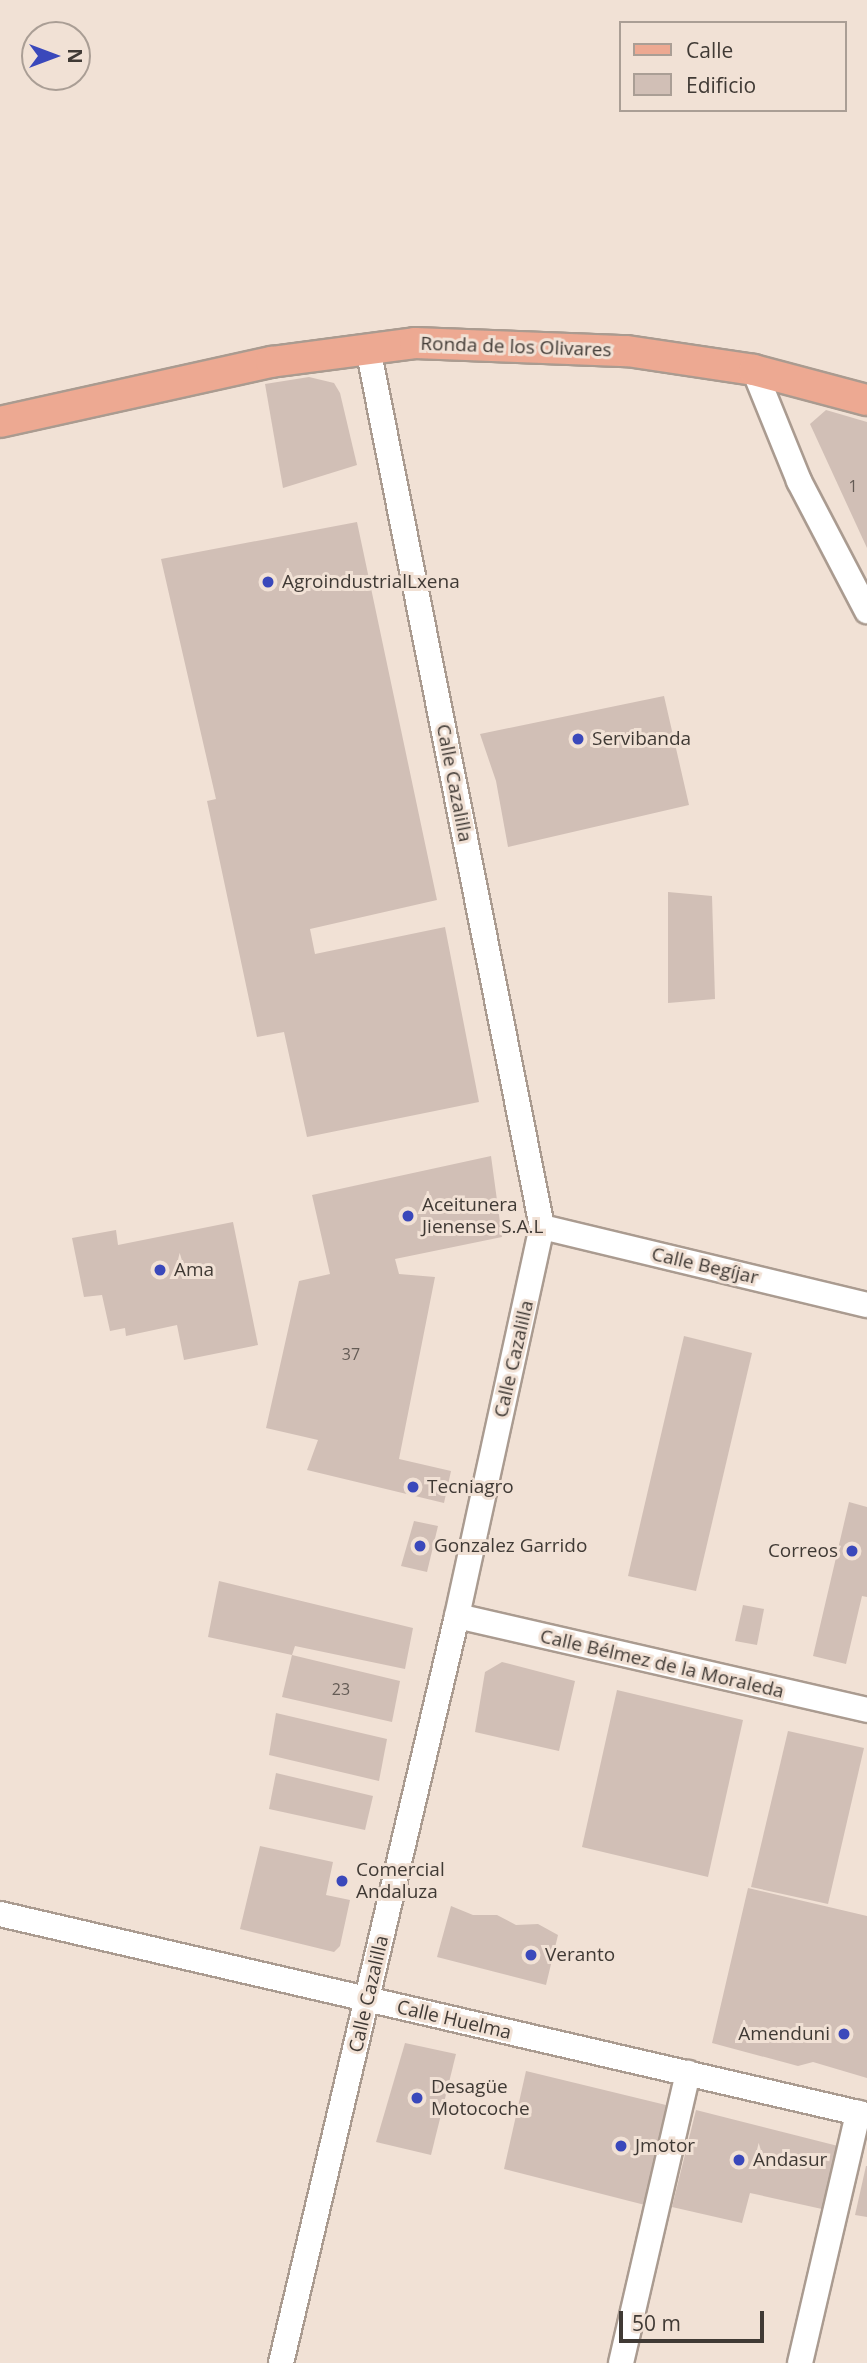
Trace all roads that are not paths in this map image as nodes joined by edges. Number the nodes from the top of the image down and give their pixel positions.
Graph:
1 (368, 348) junction
2 (754, 370) junction
3 (867, 400) edge
4 (0, 422) edge
5 (867, 611) edge
6 (542, 1227) junction
7 (867, 1305) edge
8 (457, 1616) junction
9 (867, 1710) edge
10 (0, 1914) edge
11 (368, 2001) junction
12 (688, 2073) junction
13 (862, 2114) edge
14 (281, 2363) edge
15 (621, 2363) edge
16 (800, 2363) edge

1 - 2 main road, Ronda de los Olivares
1 - 4 main road, Ronda de los Olivares
1 - 6 street, Calle Cazalilla
2 - 3 main road, Ronda de los Olivares
2 - 5 street
6 - 7 street, Calle Begíjar
6 - 8 street, Calle Cazalilla
8 - 9 street, Calle Bélmez de la Moraleda
8 - 11 street, Calle Cazalilla
10 - 11 street, Calle Huelma
11 - 12 street, Calle Huelma
11 - 14 street, Calle Cazalilla
12 - 13 street, Calle Huelma
12 - 15 street
13 - 16 street

